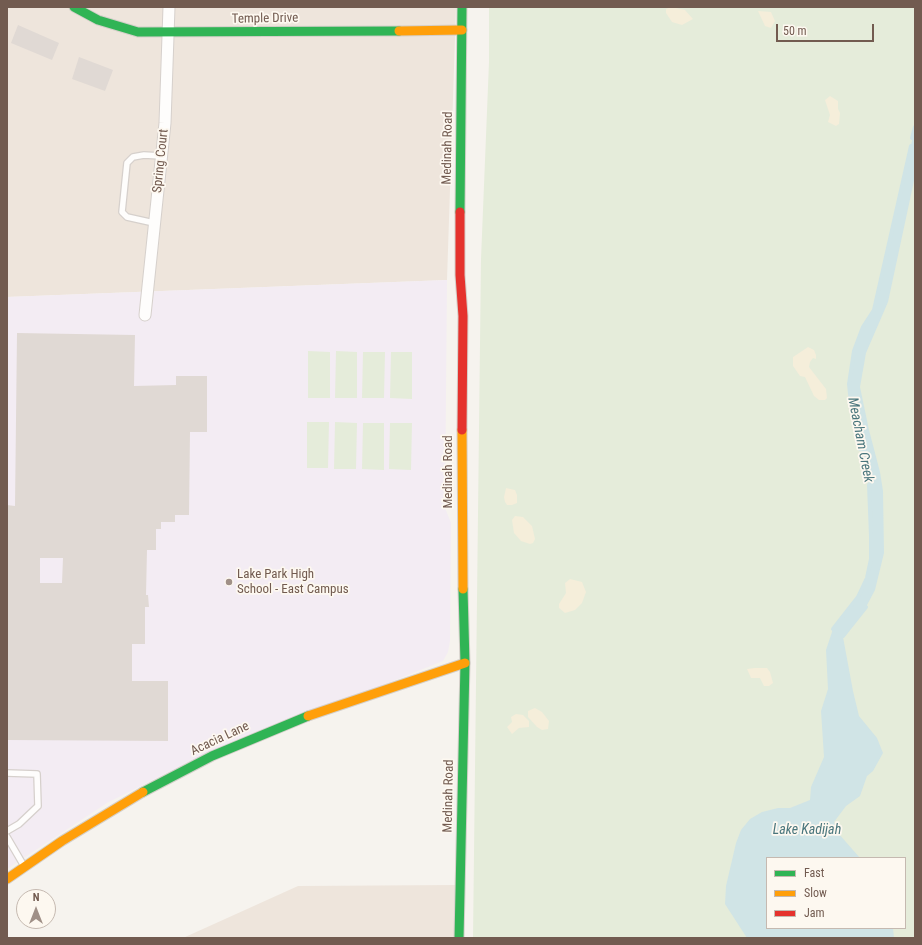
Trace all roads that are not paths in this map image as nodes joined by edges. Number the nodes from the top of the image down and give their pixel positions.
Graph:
1 (74, 7) edge
2 (169, 7) edge
3 (462, 7) edge
4 (462, 30) junction
5 (168, 33) junction
6 (161, 156) junction
7 (154, 223) junction
8 (145, 315) dead end
9 (465, 663) junction
10 (7, 773) edge
11 (7, 832) edge
12 (7, 837) edge
13 (24, 866) junction
14 (7, 879) edge
15 (459, 938) edge

1 - 5 main road, Temple Drive
2 - 5 street, Spring Court
3 - 4 main road, Medinah Road
4 - 5 main road, Temple Drive
4 - 9 main road, Medinah Road
5 - 6 street, Spring Court
6 - 7 street, Spring Court
6 - 7 lane
7 - 8 street, Spring Court
9 - 13 main road, Acacia Lane
9 - 15 main road, Medinah Road
10 - 11 lane
12 - 13 lane
13 - 14 main road, Acacia Lane

